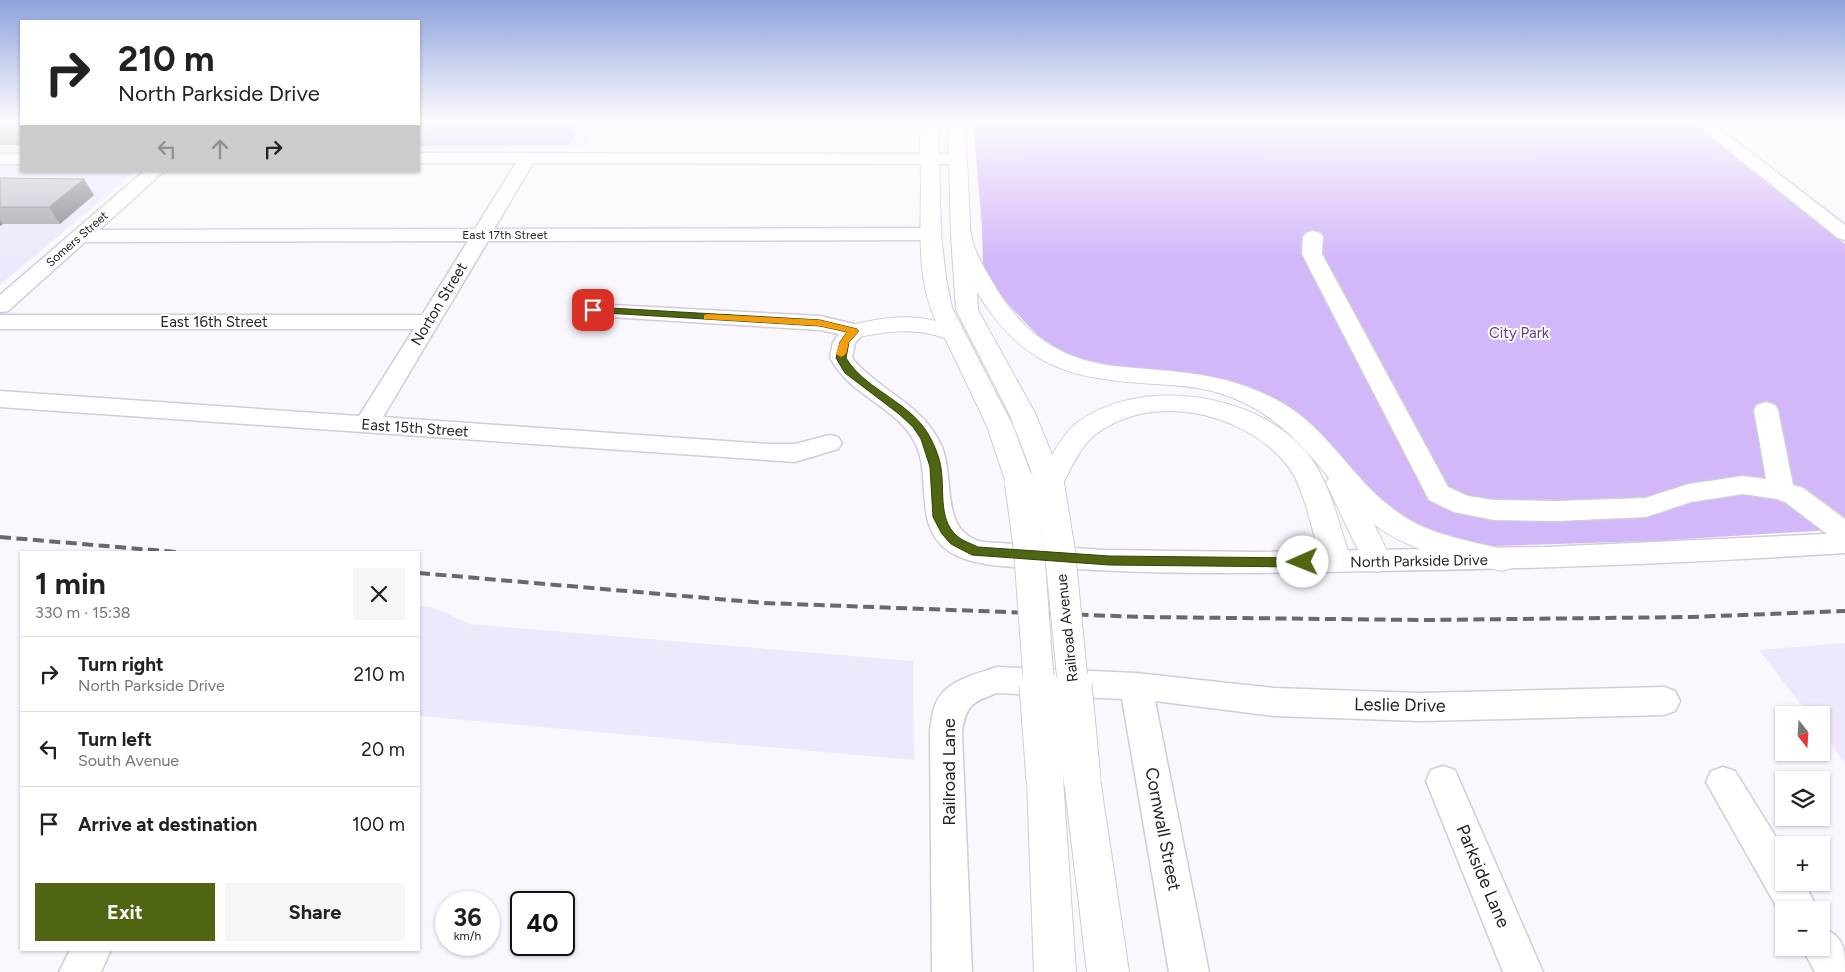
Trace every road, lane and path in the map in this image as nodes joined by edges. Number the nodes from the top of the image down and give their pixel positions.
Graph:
1 (522, 167) edge
2 (930, 167) edge
3 (958, 167) edge
4 (1759, 167) edge
5 (154, 172) edge
6 (931, 234) junction
7 (1845, 234) edge
8 (480, 235) junction
9 (80, 236) junction
10 (1313, 237) dead end
11 (962, 240) junction
12 (936, 286) junction
13 (0, 306) edge
14 (593, 310) dead end
15 (0, 322) edge
16 (428, 322) junction
17 (854, 331) junction
18 (954, 334) junction
19 (0, 399) edge
20 (1766, 410) dead end
21 (366, 425) junction
22 (829, 443) dead end
23 (1331, 464) junction
24 (1034, 483) junction
25 (1780, 490) junction
26 (1845, 533) edge
27 (1845, 543) edge
28 (1502, 560) junction
29 (1378, 561) junction
30 (1336, 562) junction
31 (1136, 686) junction
32 (1664, 701) dead end
33 (1443, 781) dead end
34 (1723, 782) dead end
35 (1794, 901) edge
36 (91, 951) edge
37 (1827, 956) edge
38 (79, 972) edge
39 (952, 972) edge
40 (1055, 972) edge
41 (1108, 972) edge
42 (1189, 972) edge
43 (1523, 972) edge
44 (1837, 972) edge

1 - 8 street, Norton Street
2 - 6 main road, Railroad Avenue
3 - 11 main road, Railroad Avenue
4 - 7 street
5 - 9 street, Somers Street
6 - 8 street, East 17th Street
6 - 12 main road, Railroad Avenue
8 - 9 street, East 17th Street
8 - 16 street, Norton Street
9 - 13 street, Somers Street
10 - 25 street
11 - 23 main road
11 - 24 main road, Railroad Avenue
12 - 17 main road
12 - 18 main road, Railroad Avenue
14 - 17 street
15 - 16 street, East 16th Street
16 - 21 street, Norton Street
17 - 18 main road
17 - 30 street, North Parkside Drive
18 - 24 main road, Railroad Avenue
19 - 21 street, East 15th Street
20 - 25 street
21 - 22 street, East 15th Street
23 - 28 main road
23 - 29 main road
24 - 30 main road
24 - 40 main road, Railroad Avenue, bridge
24 - 41 main road, Railroad Avenue, bridge
25 - 26 street
27 - 28 street, North Parkside Drive
28 - 29 street, North Parkside Drive
29 - 30 street, North Parkside Drive
31 - 32 street, Leslie Drive
31 - 39 street, Railroad Lane
31 - 42 street, Cornwall Street
33 - 43 street, Parkside Lane
34 - 35 street
36 - 38 street
37 - 44 street

